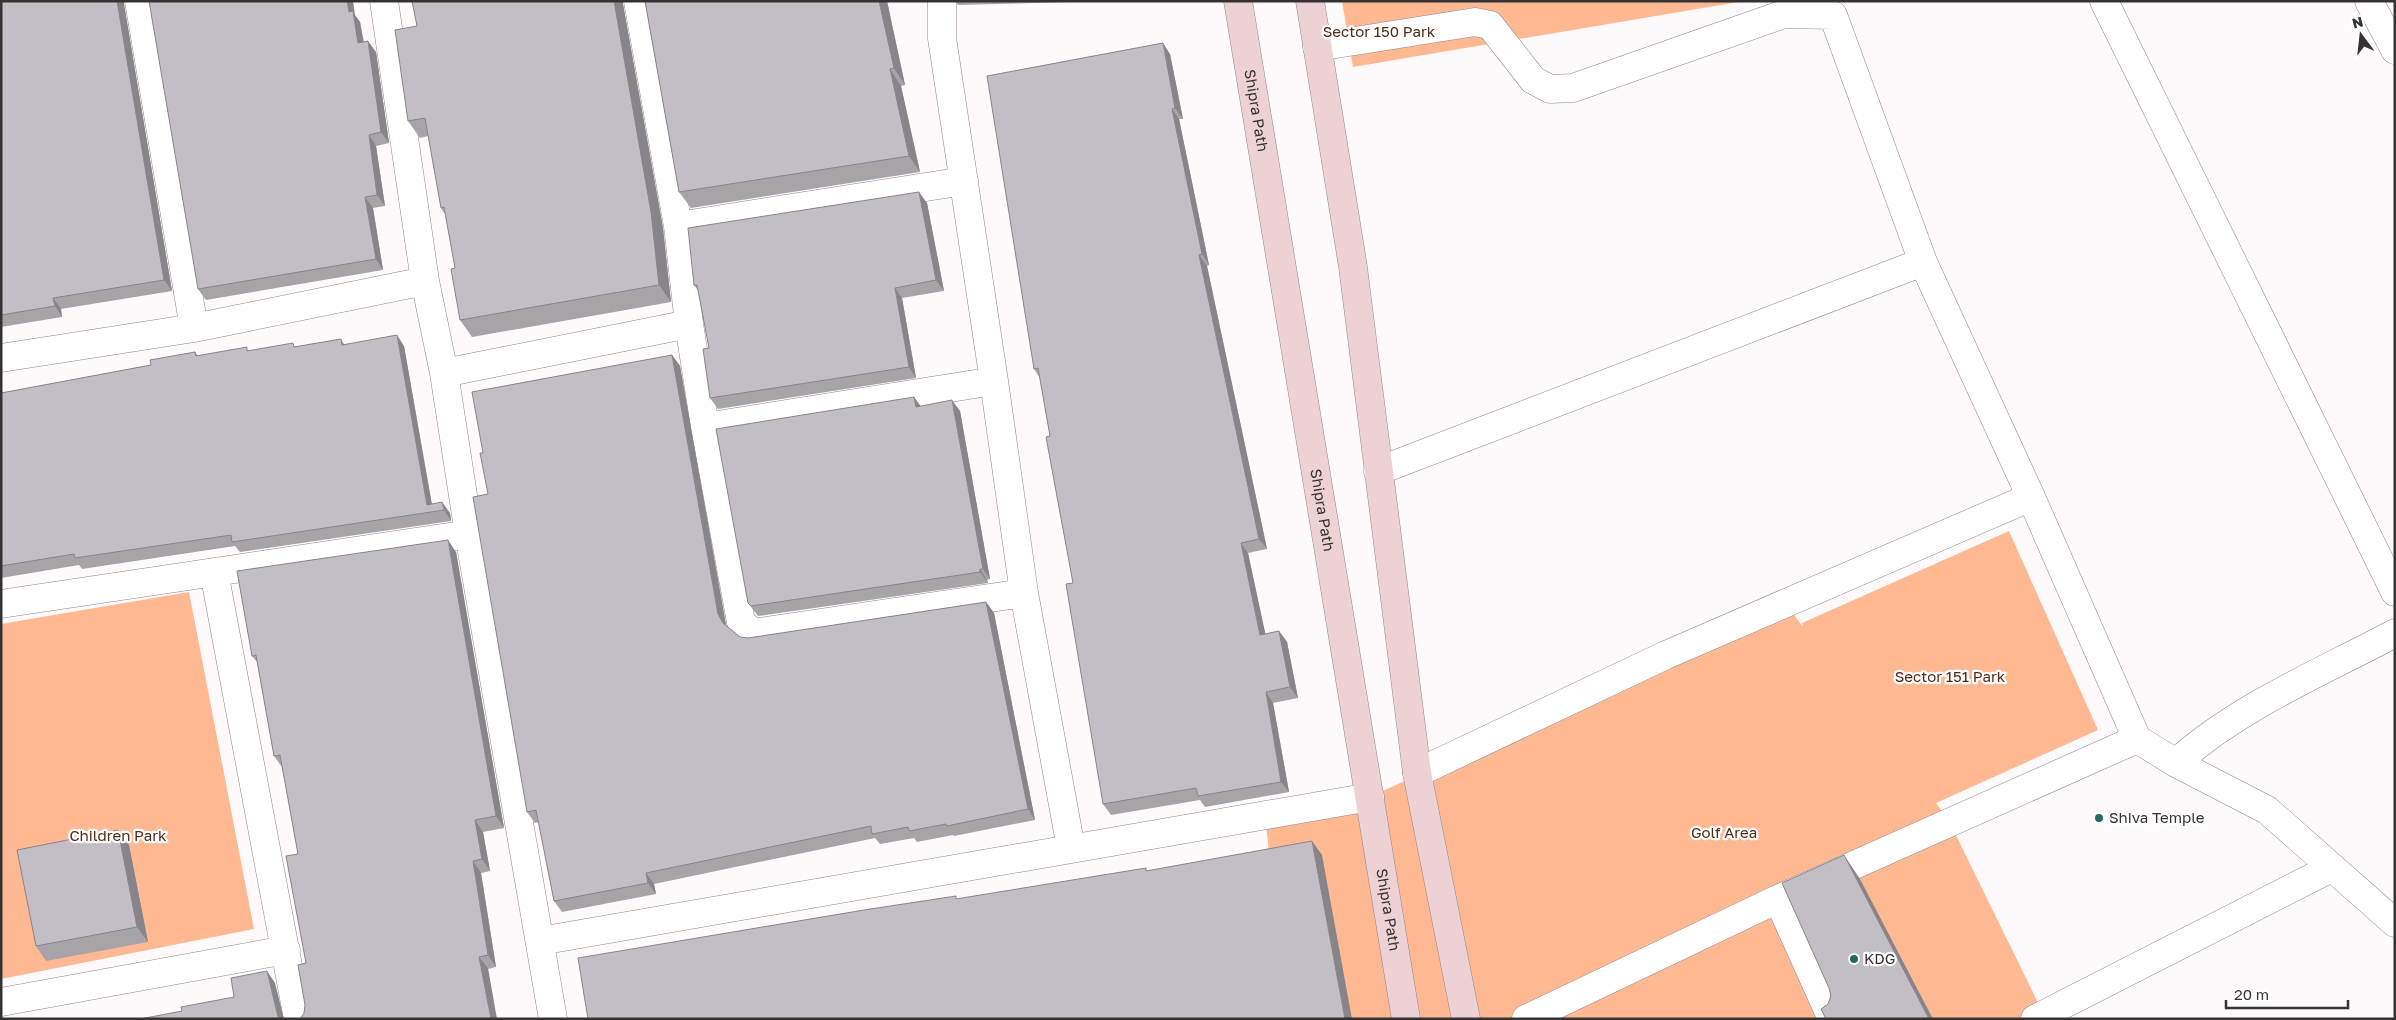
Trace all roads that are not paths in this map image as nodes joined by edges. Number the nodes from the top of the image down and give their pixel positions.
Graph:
1 (139, 1) edge
2 (384, 1) edge
3 (638, 1) edge
4 (942, 1) edge
5 (1238, 1) edge
6 (1310, 1) edge
7 (2104, 1) edge
8 (2369, 1) edge
9 (1828, 8) edge
10 (1317, 47) junction
11 (2395, 50) edge
12 (964, 181) junction
13 (678, 226) junction
14 (1923, 262) junction
15 (425, 281) junction
16 (689, 324) junction
17 (194, 328) junction
18 (1, 358) edge
19 (444, 373) junction
20 (994, 381) junction
21 (705, 427) junction
22 (1378, 471) junction
23 (2031, 497) junction
24 (469, 534) junction
25 (214, 572) junction
26 (2395, 592) edge
27 (1024, 593) junction
28 (1, 604) edge
29 (2395, 633) edge
30 (2137, 739) junction
31 (2176, 763) junction
32 (1418, 773) junction
33 (1370, 797) junction
34 (1071, 848) junction
35 (2331, 868) junction
36 (1778, 900) junction
37 (2395, 923) edge
38 (540, 941) junction
39 (286, 950) junction
40 (1, 1002) edge
41 (298, 1019) edge
42 (554, 1019) edge
43 (1406, 1019) edge
44 (1466, 1019) edge
45 (1526, 1019) edge
46 (1832, 1019) edge
47 (2035, 1019) edge

1 - 17 street
2 - 15 street
3 - 13 street
4 - 12 street
5 - 33 street, Shipra Path
6 - 10 street
7 - 26 street
8 - 11 street
9 - 10 street
9 - 14 street
10 - 22 street
12 - 13 street
12 - 20 street
13 - 16 street
14 - 22 street
14 - 23 street
15 - 17 street
15 - 19 street
16 - 19 street
16 - 21 street
17 - 18 street
19 - 24 street
20 - 21 street
20 - 27 street
21 - 27 street
22 - 32 street
23 - 30 street
23 - 32 street
24 - 25 street
24 - 38 street
25 - 28 street
25 - 39 street
27 - 34 street
29 - 31 street
30 - 31 street
30 - 36 street
31 - 35 street
32 - 44 street
33 - 34 street
33 - 43 street, Shipra Path
34 - 38 street
35 - 37 street
35 - 47 street
36 - 45 street
36 - 46 street
38 - 42 street
39 - 40 street
39 - 41 street

